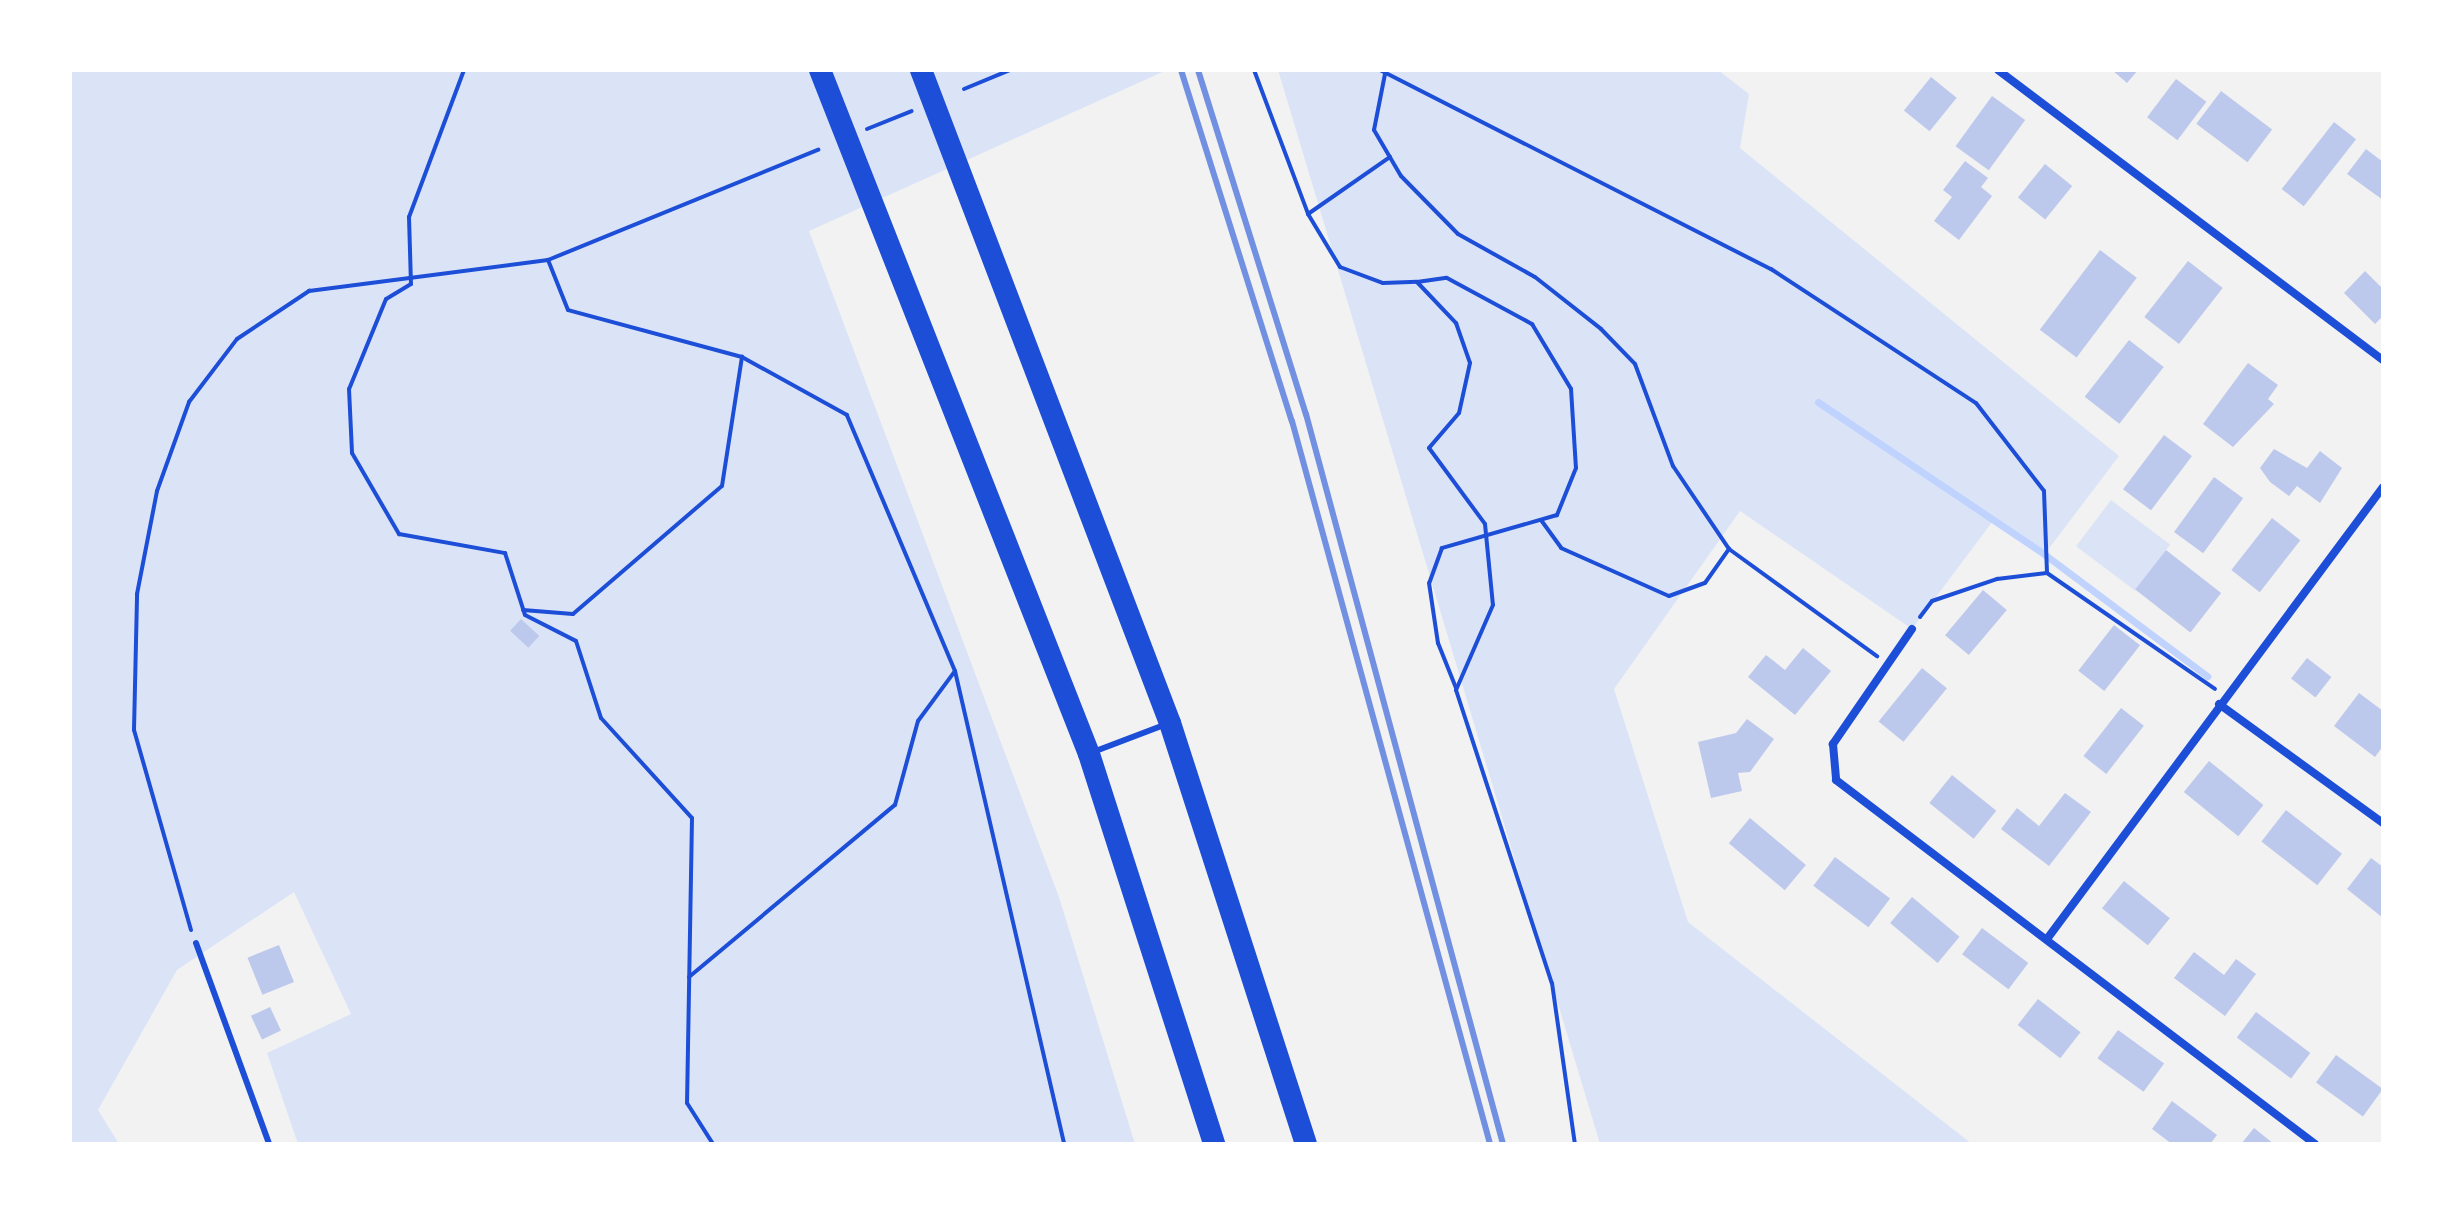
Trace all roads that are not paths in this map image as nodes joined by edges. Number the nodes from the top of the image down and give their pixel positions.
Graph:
1 (820, 70) edge
2 (921, 70) edge
3 (1998, 70) edge
4 (2383, 360) edge
5 (2383, 487) edge
6 (1912, 629) road end
7 (2222, 700) junction
8 (1170, 723) junction
9 (1089, 754) junction
10 (2383, 823) edge
11 (2047, 939) junction
12 (196, 943) road end
13 (269, 1144) edge
14 (1214, 1144) edge
15 (1306, 1144) edge
16 (2315, 1144) edge

1 - 9 highway
2 - 8 highway
3 - 4 street
5 - 7 street
6 - 11 street
7 - 10 street
7 - 11 street
8 - 9 lane
8 - 15 highway
9 - 14 highway
11 - 16 street
12 - 13 lane

